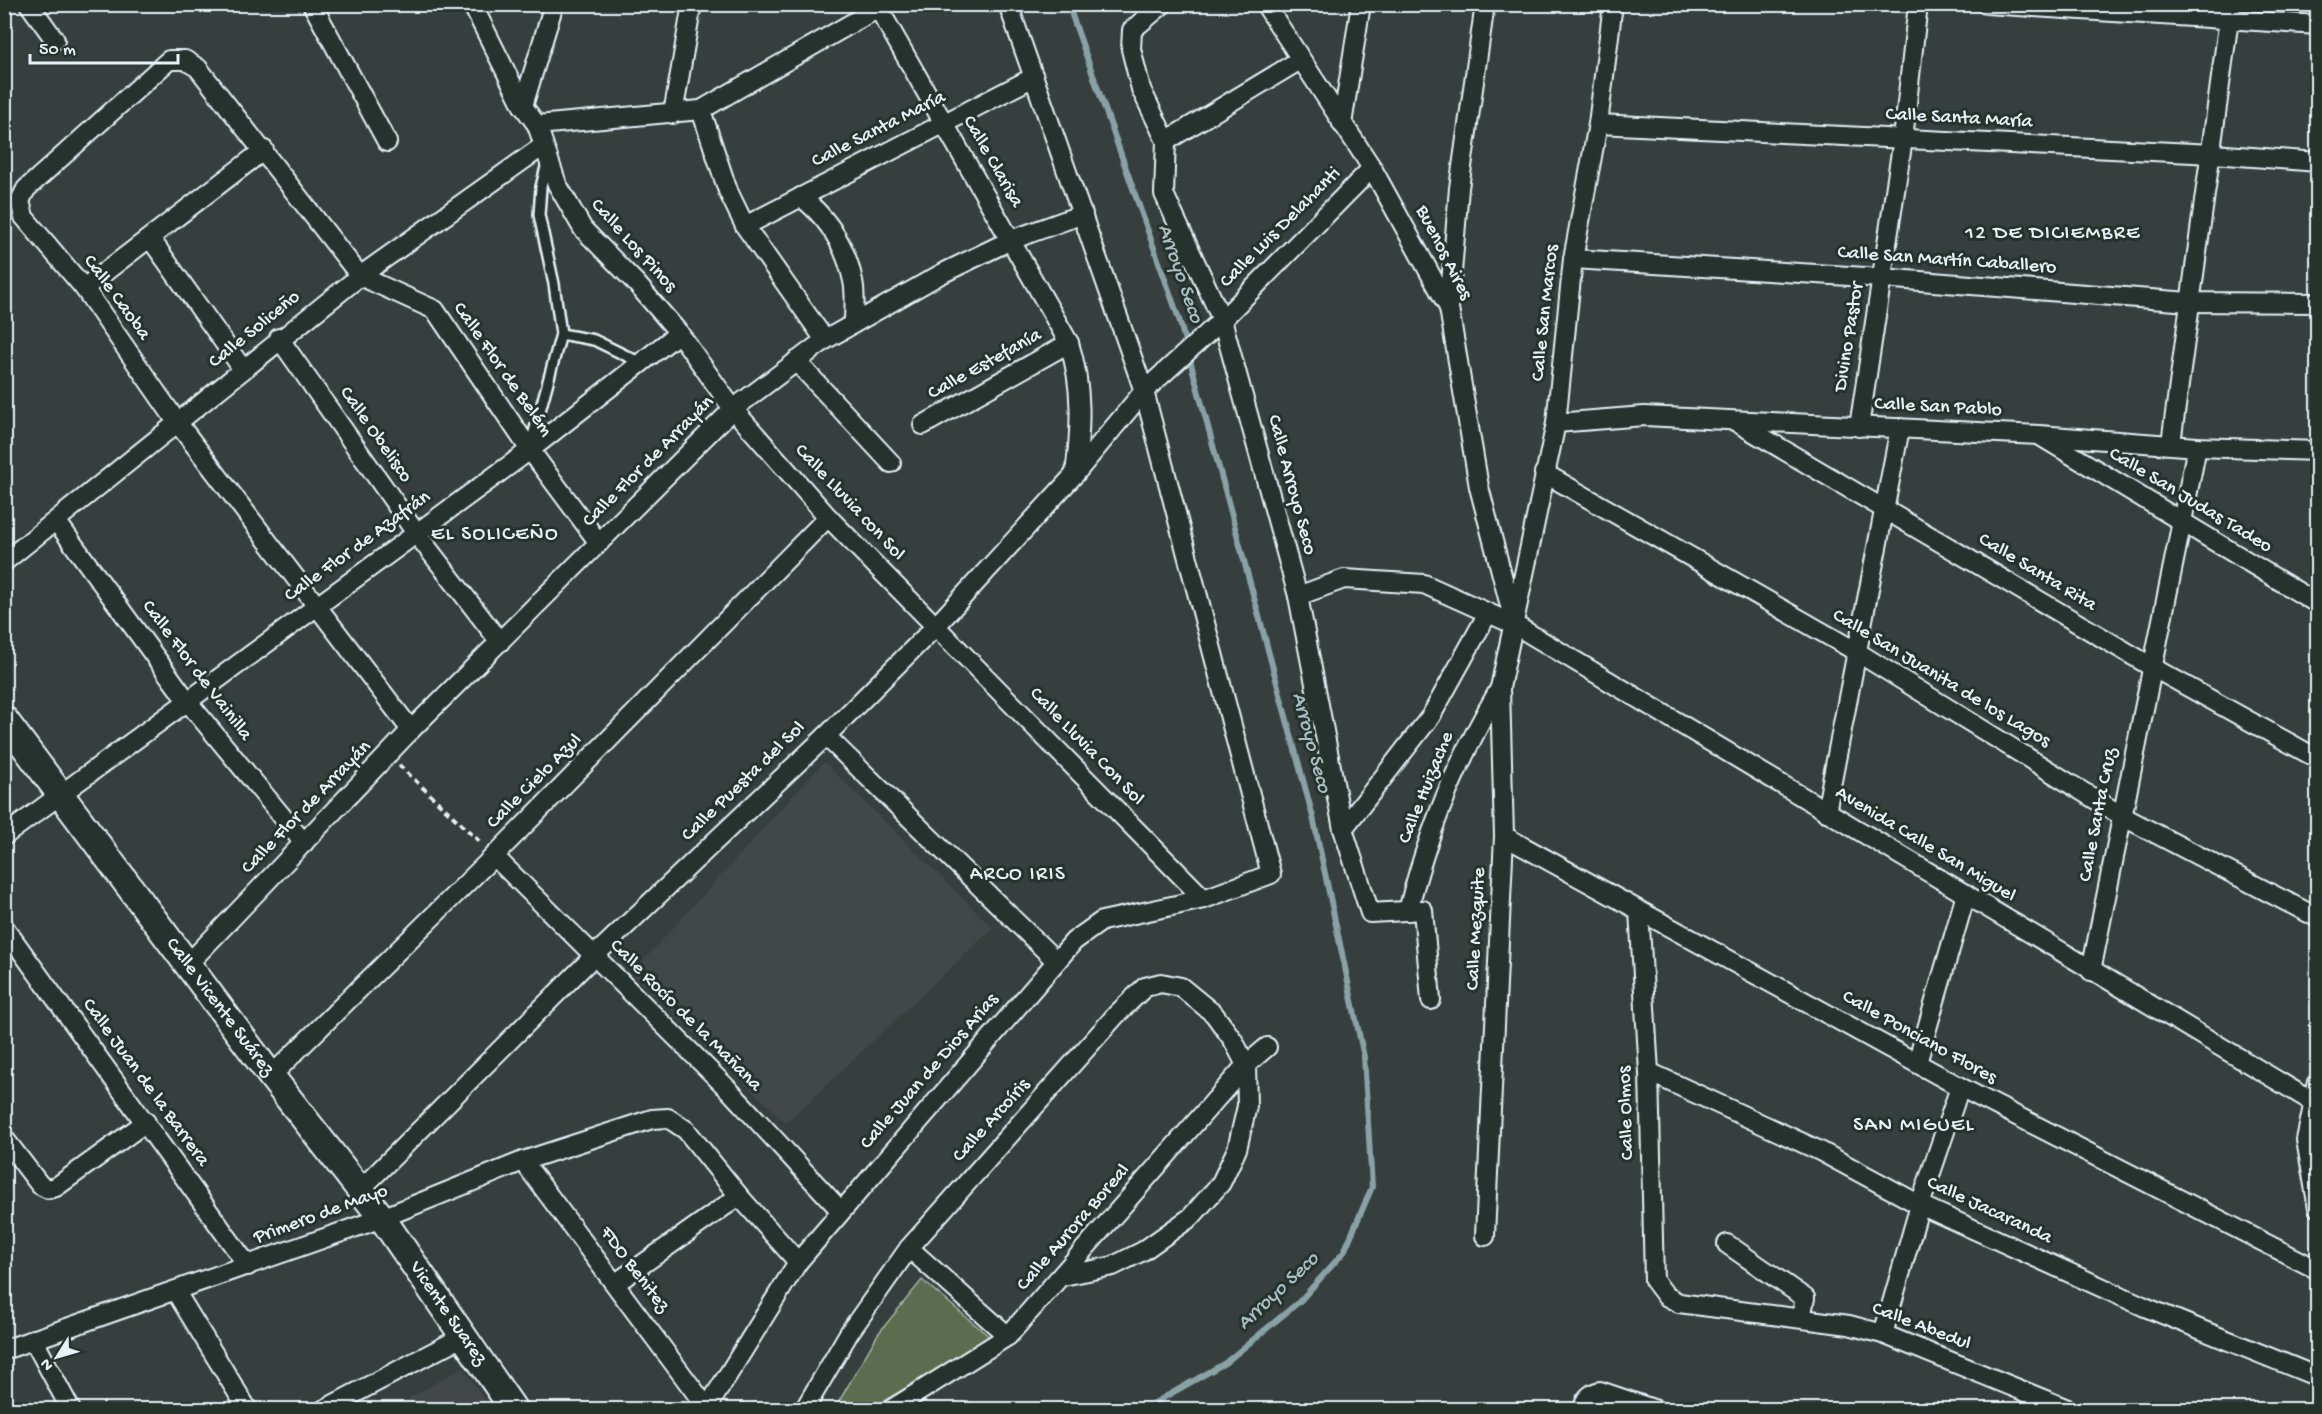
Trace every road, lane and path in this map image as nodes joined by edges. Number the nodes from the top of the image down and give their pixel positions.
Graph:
1 (29, 4) edge
2 (312, 4) edge
3 (472, 4) edge
4 (554, 4) edge
5 (692, 4) edge
6 (1008, 4) edge
7 (1163, 4) edge
8 (1264, 4) edge
9 (1361, 4) edge
10 (1485, 4) edge
11 (1613, 4) edge
12 (1918, 4) edge
13 (1986, 4) edge
14 (879, 6) edge
15 (2231, 12) edge
16 (2318, 25) edge
17 (55, 40) dead end
18 (1300, 60) junction
19 (1034, 77) junction
20 (523, 106) junction
21 (701, 110) junction
22 (673, 114) junction
23 (943, 122) junction
24 (1342, 124) junction
25 (1598, 124) junction
26 (537, 125) junction
27 (1903, 139) junction
28 (1166, 141) junction
29 (387, 142) dead end
30 (264, 150) junction
31 (545, 152) junction
32 (2213, 154) junction
33 (2318, 162) edge
34 (1372, 168) junction
35 (801, 197) junction
36 (20, 201) joint
37 (1083, 214) junction
38 (745, 226) junction
39 (150, 238) junction
40 (1011, 240) junction
41 (1573, 259) junction
42 (360, 276) junction
43 (1882, 278) junction
44 (84, 288) junction
45 (2189, 302) junction
46 (2318, 303) edge
47 (1449, 308) junction
48 (1222, 320) junction
49 (854, 323) junction
50 (679, 333) junction
51 (561, 334) junction
52 (1206, 337) joint
53 (279, 338) junction
54 (825, 339) junction
55 (1069, 343) junction
56 (796, 361) junction
57 (641, 363) junction
58 (242, 368) junction
59 (1151, 385) junction
60 (733, 409) junction
61 (177, 422) junction
62 (1736, 422) junction
63 (1556, 423) junction
64 (923, 425) dead end
65 (1859, 427) junction
66 (1900, 428) junction
67 (2039, 435) junction
68 (2171, 443) junction
69 (2197, 447) junction
70 (530, 450) junction
71 (2318, 451) edge
72 (891, 463) dead end
73 (1544, 473) junction
74 (1075, 474) junction
75 (1883, 509) junction
76 (828, 517) junction
77 (57, 522) junction
78 (2181, 523) junction
79 (417, 533) junction
80 (599, 543) junction
81 (4, 562) edge
82 (1298, 596) junction
83 (316, 604) junction
84 (2318, 604) edge
85 (1488, 613) junction
86 (936, 626) junction
87 (1515, 626) junction
88 (500, 642) junction
89 (1857, 652) junction
90 (2152, 667) junction
91 (1500, 688) junction
92 (188, 702) junction
93 (4, 719) edge
94 (411, 730) junction
95 (826, 736) junction
96 (388, 755) junction
97 (2318, 759) edge
98 (61, 793) junction
99 (1826, 812) junction
100 (2122, 816) junction
101 (1343, 829) junction
102 (4, 836) edge
103 (1504, 836) junction
104 (304, 843) junction
105 (494, 856) junction
106 (1966, 894) junction
107 (1204, 899) junction
108 (1416, 911) junction
109 (1639, 911) junction
110 (2318, 918) edge
111 (4, 927) edge
112 (593, 957) junction
113 (1056, 961) junction
114 (189, 963) junction
115 (2091, 971) junction
116 (1431, 1000) dead end
117 (1267, 1047) dead end
118 (1917, 1063) junction
119 (1246, 1065) junction
120 (1649, 1072) junction
121 (271, 1076) junction
122 (2318, 1082) edge
123 (1960, 1087) junction
124 (2315, 1103) edge
125 (146, 1122) junction
126 (4, 1138) edge
127 (523, 1161) junction
128 (359, 1191) junction
129 (739, 1196) junction
130 (1920, 1205) junction
131 (2318, 1208) edge
132 (840, 1210) junction
133 (382, 1218) junction
134 (1485, 1236) dead end
135 (1727, 1245) dead end
136 (909, 1248) junction
137 (798, 1262) junction
138 (248, 1266) junction
139 (2318, 1270) edge
140 (1063, 1276) junction
141 (616, 1283) junction
142 (176, 1292) junction
143 (1679, 1303) joint
144 (1801, 1318) junction
145 (1883, 1334) junction
146 (1008, 1336) junction
147 (462, 1337) junction
148 (33, 1339) junction
149 (4, 1350) edge
150 (2318, 1377) edge
151 (1627, 1405) edge
152 (706, 1409) edge
153 (71, 1410) edge
154 (248, 1410) edge
155 (323, 1410) edge
156 (514, 1410) edge
157 (804, 1410) edge
158 (890, 1410) edge
159 (1584, 1410) edge
160 (1656, 1410) edge
161 (2070, 1410) edge

1 - 17 street
2 - 29 street
3 - 20 street, Calle Los Pinos
4 - 20 street
5 - 22 street
6 - 19 street
7 - 28 street, Calle Arroyo Seco
8 - 18 street, Buenos Aires
9 - 24 street
10 - 47 street
11 - 25 street, Calle San Marcos
12 - 27 street, Divino Pastor
13 - 15 street
14 - 21 street
14 - 23 street, Calle Clarisa
15 - 16 street
15 - 32 street
18 - 24 street, Buenos Aires
18 - 28 street
19 - 23 street, Calle Santa María
19 - 37 street
20 - 26 street, Calle Los Pinos
21 - 22 street
21 - 38 street
22 - 26 street
23 - 35 street, Calle Santa María
23 - 40 street, Calle Clarisa
24 - 34 street, Buenos Aires
25 - 27 street, Calle Santa María
25 - 41 street, Calle San Marcos
26 - 31 street, Calle Los Pinos
27 - 32 street, Calle Santa María
27 - 43 street, Divino Pastor
28 - 48 street, Calle Arroyo Seco
30 - 36 street, Calle Flor de Belém
30 - 39 street
30 - 42 street, Calle Flor de Belém
31 - 42 street, Calle Soliceño
31 - 50 street, Calle Los Pinos
31 - 51 lane
32 - 33 street, Calle Santa María
32 - 45 street
34 - 47 street, Buenos Aires
34 - 48 street, Calle Luis Delahanti
35 - 38 street, Calle Santa María
35 - 49 street
36 - 44 street, Calle Caoba
37 - 40 street, Calle Flor de Arrayán
37 - 59 street
38 - 54 street
39 - 44 street
39 - 58 street
40 - 49 street, Calle Flor de Arrayán
40 - 55 street, Calle Clarisa
41 - 43 street, Calle San Martín Caballero
41 - 63 street, Calle San Marcos
42 - 53 street, Calle Soliceño
42 - 70 street, Calle Flor de Belém
43 - 45 street, Calle San Martín Caballero
43 - 65 street, Divino Pastor
44 - 61 street, Calle Caoba
45 - 46 street, Calle San Martín Caballero
45 - 68 street
47 - 87 street, Buenos Aires
48 - 52 street, Calle Luis Delahanti
48 - 82 street, Calle Arroyo Seco
49 - 54 street, Calle Flor de Arrayán
50 - 57 street, Calle Flor de Azafrán
50 - 60 street, Calle Los Pinos
51 - 57 lane
51 - 70 lane
52 - 59 street, Calle Puesta del Sol
53 - 58 street, Calle Soliceño
53 - 79 street, Calle Obelisco
54 - 56 street, Calle Flor de Arrayán
55 - 64 street, Calle Estefanía
55 - 74 street, Calle Clarisa
56 - 60 street, Calle Flor de Arrayán
56 - 72 street
57 - 70 street, Calle Flor de Azafrán
58 - 61 street, Calle Soliceño
59 - 74 street, Calle Puesta del Sol
59 - 107 street, Calle Juan de Dios Arias
60 - 76 street, Calle Lluvia con Sol
60 - 80 street, Calle Flor de Arrayán
61 - 77 street, Calle Soliceño
61 - 83 street, Calle Caoba
62 - 63 street, Calle San Pablo
62 - 65 street, Calle San Pablo
62 - 75 street, Calle Santa Rita
63 - 73 street, Calle San Marcos
65 - 66 street, Calle San Pablo
66 - 67 street, Calle San Pablo
66 - 75 street
67 - 68 street, Calle San Pablo
67 - 78 street, Calle San Judas Tadeo
68 - 69 street, Calle San Pablo
69 - 71 street, Calle San Pablo
69 - 78 street, Calle Santa Cruz
70 - 79 street, Calle Flor de Azafrán
70 - 80 street, Calle Flor de Belém
73 - 87 street, Calle San Marcos
73 - 89 street, Calle San Juanita de los Lagos
74 - 86 street, Calle Puesta del Sol
75 - 89 street
75 - 90 street, Calle Santa Rita
76 - 86 street, Calle Lluvia con Sol
76 - 105 street, Calle Cielo Azul
77 - 81 street, Calle Soliceño
77 - 92 street, Calle Flor de Vainilla
78 - 84 street, Calle San Judas Tadeo
78 - 90 street, Calle Santa Cruz
79 - 83 street, Calle Flor de Azafrán
79 - 88 street, Calle Obelisco
80 - 88 street, Calle Flor de Arrayán
82 - 85 street, Avenida Calle San Miguel
82 - 101 street, Calle Arroyo Seco
83 - 92 street, Calle Flor de Azafrán
83 - 94 street, Calle Caoba
85 - 87 street, Avenida Calle San Miguel
85 - 101 street
86 - 95 street, Calle Puesta del Sol
86 - 107 street, Calle Lluvia Con Sol
87 - 91 street, Calle Mezquite
87 - 99 street, Avenida Calle San Miguel
88 - 94 street, Calle Flor de Arrayán
89 - 99 street
89 - 100 street, Calle San Juanita de los Lagos
90 - 97 street, Calle Santa Rita
90 - 100 street, Calle Santa Cruz
91 - 103 street, Calle Mezquite
91 - 108 street, Calle Huizache
92 - 98 street, Calle Flor de Azafrán
92 - 104 street, Calle Flor de Vainilla
93 - 98 street, Calle Vicente Suárez
94 - 96 street, Calle Flor de Arrayán
95 - 112 street, Calle Puesta del Sol
95 - 113 street
96 - 104 street, Calle Flor de Arrayán
96 - 105 path
98 - 102 street, Calle Flor de Azafrán
98 - 114 street, Calle Vicente Suárez
99 - 106 street, Avenida Calle San Miguel
100 - 110 street, Calle San Juanita de los Lagos
100 - 115 street, Calle Santa Cruz
101 - 108 street, Calle Arroyo Seco
103 - 109 street, Calle Ponciano Flores
103 - 134 street, Calle Mezquite
104 - 114 street, Calle Flor de Arrayán
105 - 112 street, Calle Rocío de la Mañana
105 - 121 street, Calle Cielo Azul
106 - 115 street, Avenida Calle San Miguel
106 - 118 street
107 - 113 street, Calle Juan de Dios Arias
108 - 116 street, Calle Huizache
109 - 118 street, Calle Ponciano Flores
109 - 120 street, Calle Olmos
111 - 125 street, Calle Juan de la Barrera
112 - 128 street, Calle Puesta del Sol
112 - 132 street, Calle Rocío de la Mañana
113 - 132 street, Calle Juan de Dios Arias
114 - 121 street, Calle Vicente Suárez
115 - 124 street, Avenida Calle San Miguel
117 - 119 street, Calle Aurora Boreal
118 - 123 street, Calle Ponciano Flores
119 - 136 street, Calle Arcoíris
119 - 140 street, Calle Aurora Boreal
119 - 140 street
120 - 130 street, Calle Jacaranda
120 - 143 street, Calle Olmos
121 - 128 street, Calle Vicente Suárez
122 - 124 street
123 - 130 street
123 - 139 street, Calle Ponciano Flores
124 - 131 street
125 - 126 street
125 - 138 street, Calle Juan de la Barrera
127 - 129 street, Primero de Mayo
127 - 133 street, Primero de Mayo
127 - 141 street, FDO Benitez
128 - 133 street, Calle Vicente Suárez
129 - 137 street
129 - 141 street
130 - 145 street
130 - 150 street, Calle Jacaranda
132 - 137 street, Calle Juan de Dios Arias
133 - 138 street, Primero de Mayo
133 - 147 street, Vicente Suarez
135 - 144 street
136 - 146 street
136 - 157 street, Calle Arcoíris
137 - 152 street, Calle Juan de Dios Arias
138 - 142 street, Primero de Mayo
140 - 146 street, Calle Aurora Boreal
141 - 152 street, FDO Benitez
142 - 148 street, Primero de Mayo
142 - 154 street
143 - 144 street, Calle Abedul
144 - 145 street, Calle Abedul
145 - 161 street, Calle Abedul
146 - 158 street, Calle Aurora Boreal
147 - 155 street
147 - 156 street, Vicente Suarez
148 - 149 street, Primero de Mayo
148 - 153 street
151 - 159 street
151 - 160 street

